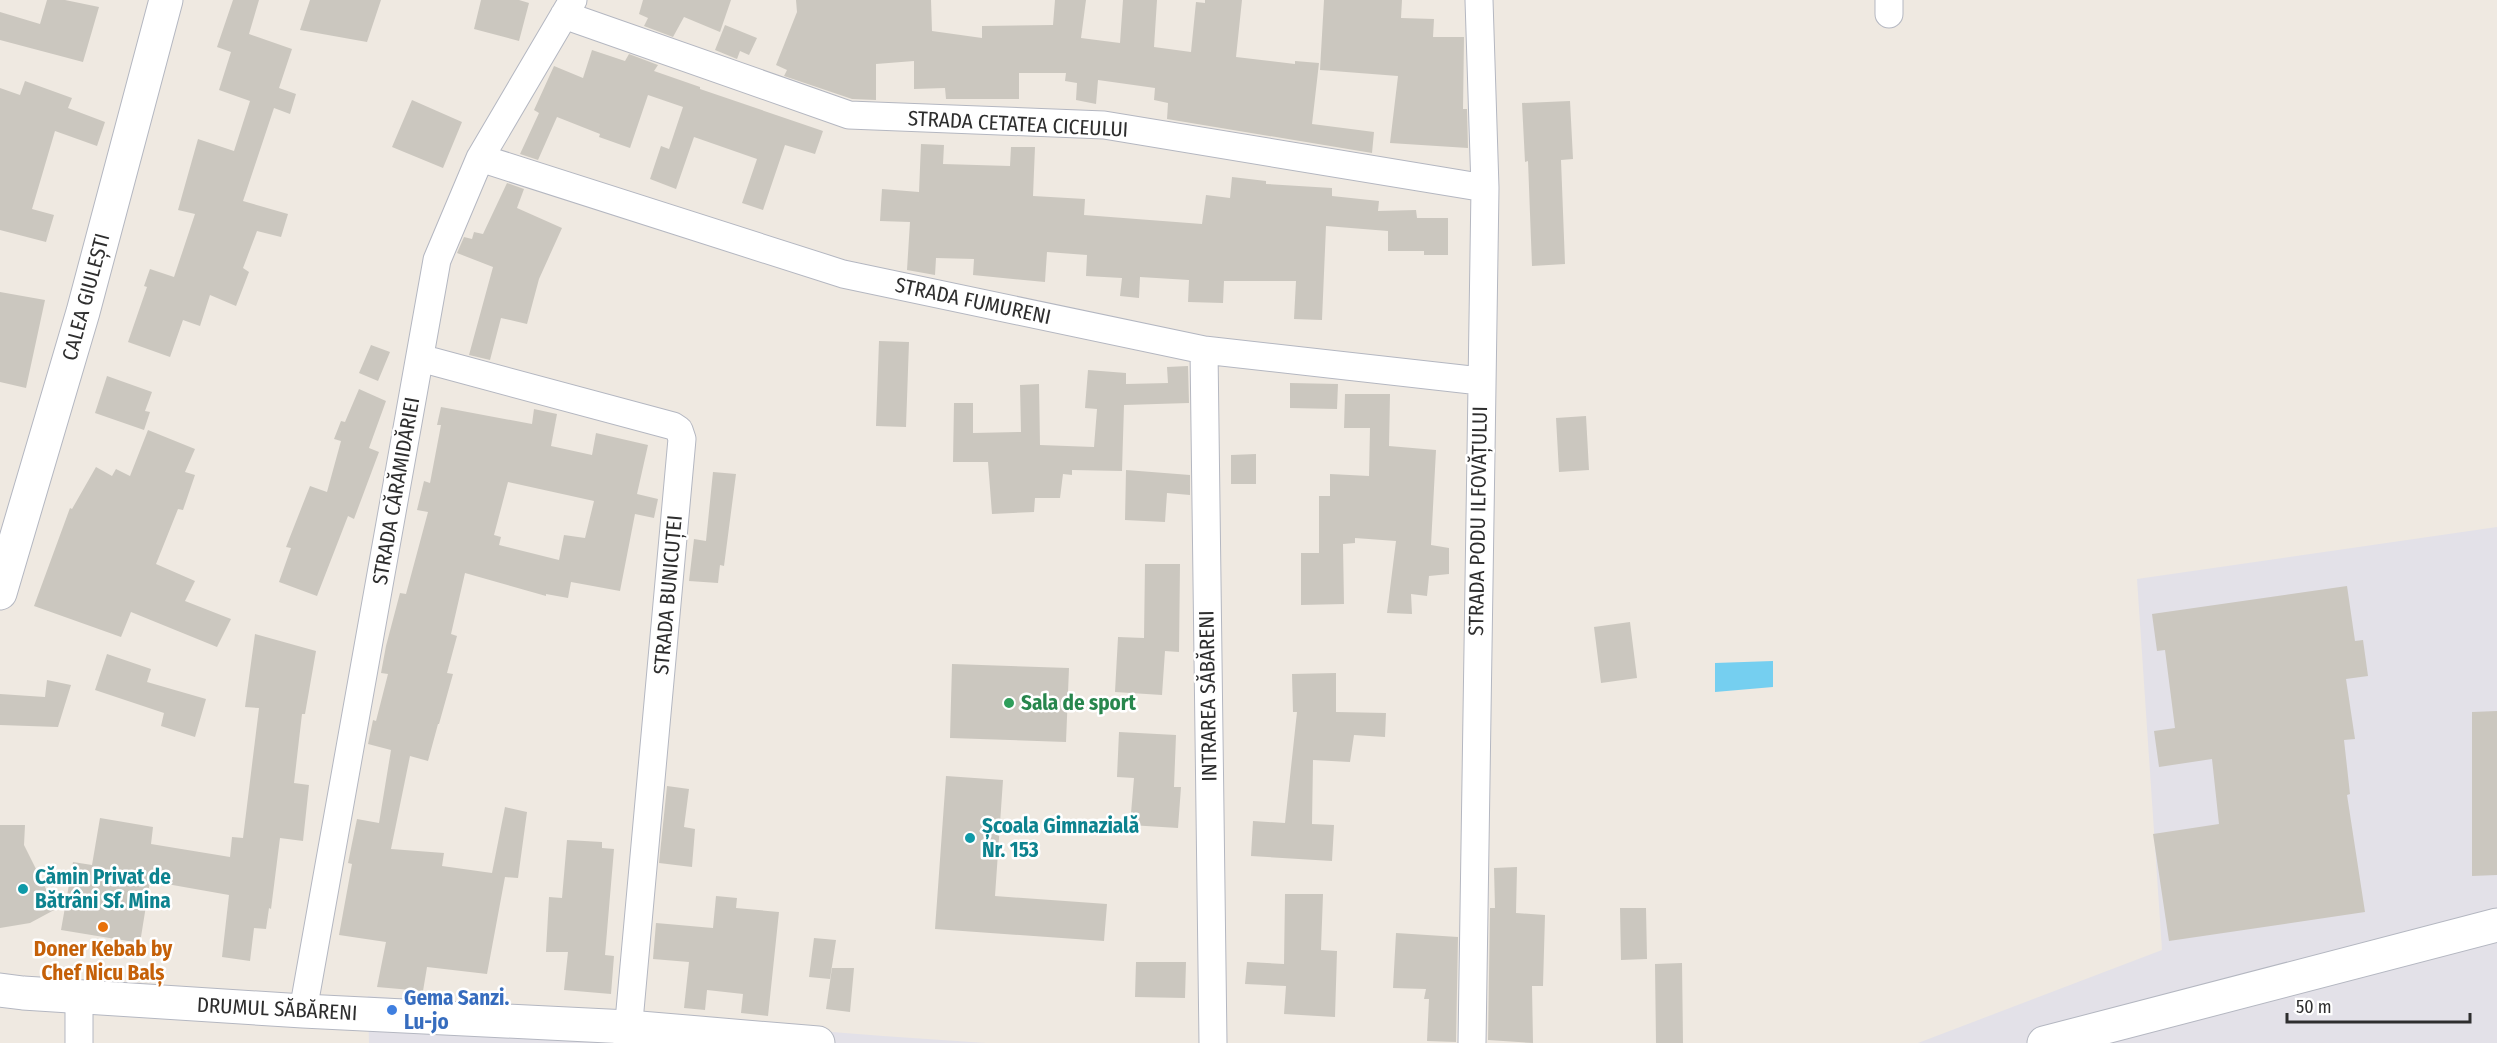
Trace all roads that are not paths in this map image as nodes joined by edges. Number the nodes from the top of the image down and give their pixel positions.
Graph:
1 (166, 0) edge
2 (1479, 0) edge
3 (569, 7) edge
4 (480, 158) junction
5 (1485, 188) junction
6 (1204, 350) junction
7 (420, 358) junction
8 (1480, 381) junction
9 (0, 593) edge
10 (2497, 925) edge
11 (0, 969) edge
12 (12, 992) edge
13 (79, 997) junction
14 (303, 1011) junction
15 (628, 1035) edge
16 (79, 1043) edge
17 (818, 1043) edge
18 (1213, 1043) edge
19 (1472, 1043) edge
20 (2044, 1043) edge

1 - 9 main road, CALEA GIULEȘTI
2 - 5 street, STRADA PODU ILFOVĂȚULUI
3 - 4 street, STRADA CĂRĂMIDĂRIEI
3 - 5 street, STRADA CETATEA CICEULUI
4 - 6 street, STRADA FUMURENI
4 - 7 street, STRADA CĂRĂMIDĂRIEI
5 - 8 street, STRADA PODU ILFOVĂȚULUI
6 - 8 street, STRADA FUMURENI
6 - 18 street, INTRAREA SĂBĂRENI
7 - 14 street, STRADA CĂRĂMIDĂRIEI
7 - 15 street, STRADA BUNICUȚEI
8 - 19 street, STRADA PODU ILFOVĂȚULUI
10 - 20 main road
11 - 12 main road, DRUMUL SĂBĂRENI
12 - 13 main road, DRUMUL SĂBĂRENI
13 - 14 main road, DRUMUL SĂBĂRENI
13 - 16 street
14 - 15 main road, DRUMUL SĂBĂRENI
15 - 17 main road, DRUMUL SĂBĂRENI

